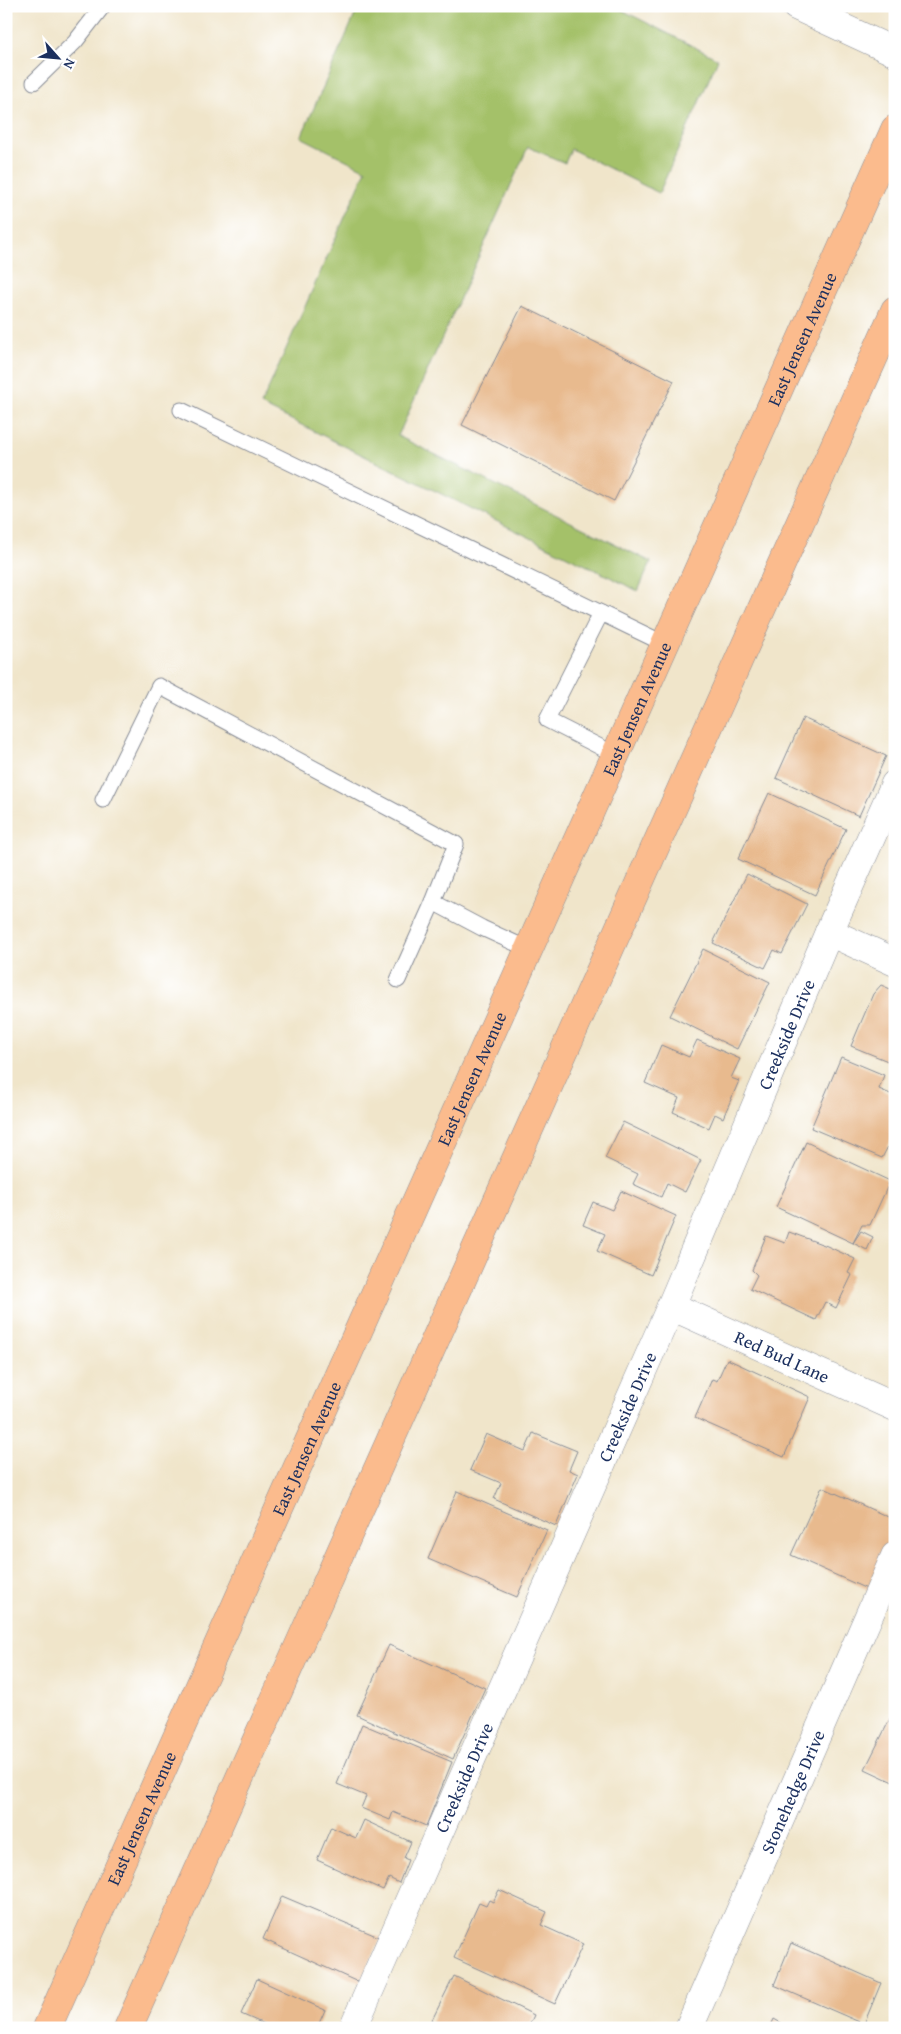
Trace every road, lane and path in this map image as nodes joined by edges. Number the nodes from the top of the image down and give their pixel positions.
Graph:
1 (103, 6) edge
2 (796, 6) edge
3 (895, 52) edge
4 (34, 82) dead end
5 (895, 128) edge
6 (895, 310) edge
7 (181, 410) dead end
8 (601, 613) junction
9 (665, 644) junction
10 (616, 755) junction
11 (895, 784) edge
12 (103, 800) dead end
13 (433, 902) junction
14 (829, 932) junction
15 (528, 949) junction
16 (895, 962) edge
17 (398, 980) dead end
18 (671, 1306) junction
19 (895, 1407) edge
20 (895, 1556) edge
21 (47, 2028) edge
22 (128, 2028) edge
23 (353, 2028) edge
24 (689, 2028) edge

1 - 4 lane
2 - 3 street
5 - 9 main road, East Jensen Avenue
6 - 22 main road
7 - 8 lane
8 - 9 lane
8 - 10 lane
9 - 10 main road, East Jensen Avenue
10 - 15 main road, East Jensen Avenue
11 - 14 street, Creekside Drive
12 - 13 lane
13 - 15 lane
13 - 17 lane
14 - 16 street
14 - 18 street, Creekside Drive
15 - 21 main road, East Jensen Avenue
18 - 19 street, Red Bud Lane
18 - 23 street, Creekside Drive
20 - 24 street, Stonehedge Drive

